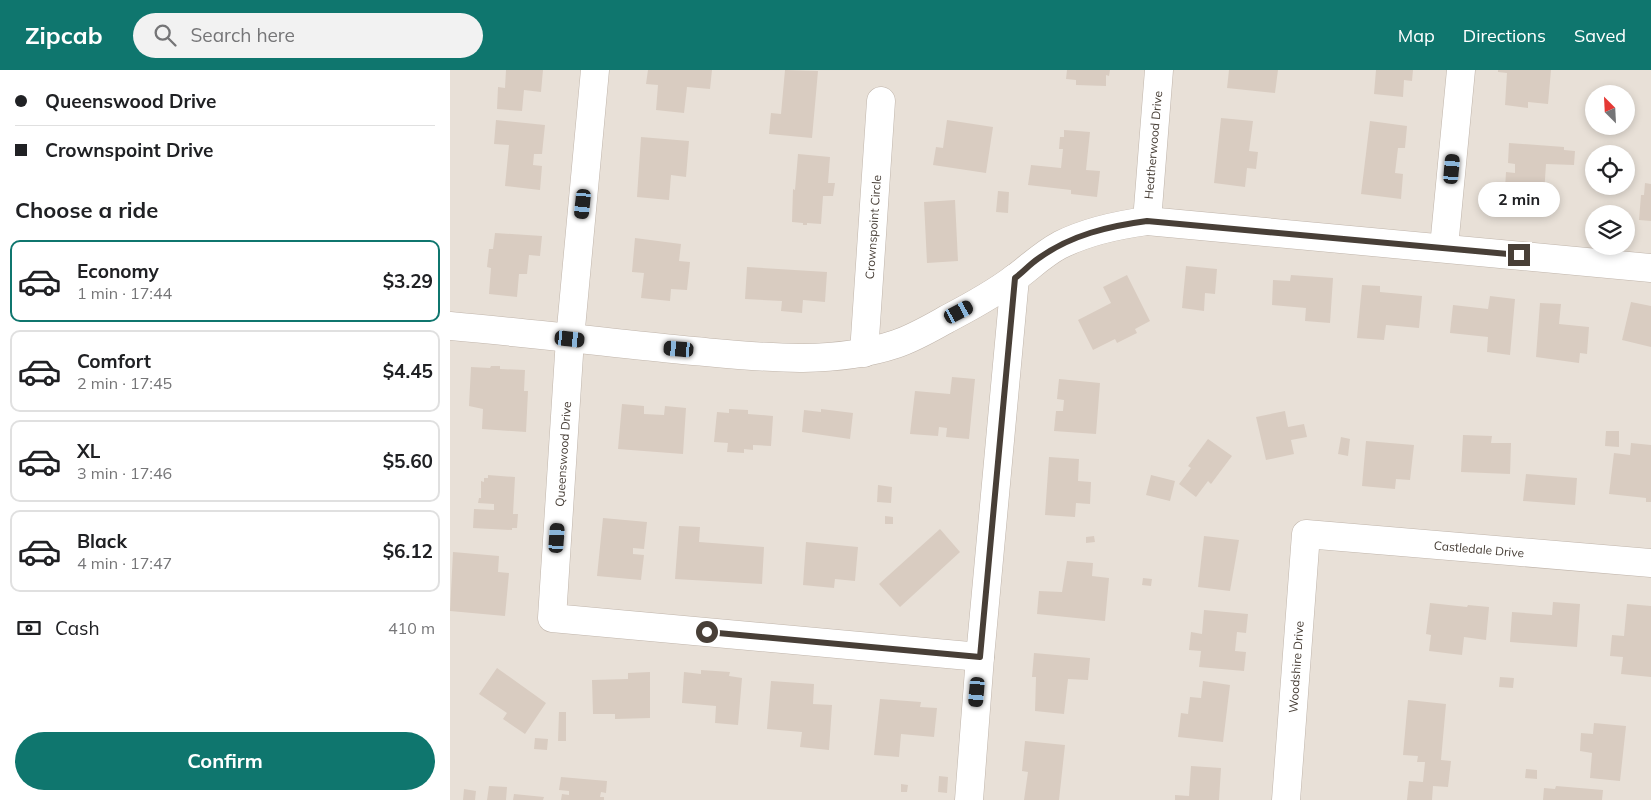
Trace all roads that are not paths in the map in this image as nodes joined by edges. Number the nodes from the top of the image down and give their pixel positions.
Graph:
1 (595, 70) edge
2 (1159, 70) edge
3 (1461, 70) edge
4 (881, 101) dead end
5 (1147, 221) junction
6 (1444, 248) junction
7 (1651, 268) edge
8 (1015, 278) junction
9 (450, 326) edge
10 (570, 339) junction
11 (864, 353) junction
12 (1306, 534) joint
13 (1651, 563) edge
14 (980, 657) junction
15 (969, 800) edge
16 (1286, 800) edge

1 - 10 street, Queenswood Drive
2 - 5 street, Heatherwood Drive
3 - 6 street
4 - 11 street, Crownspoint Circle
5 - 6 street
5 - 8 street
6 - 7 street
8 - 11 street
8 - 14 street
9 - 10 street
10 - 11 street
10 - 14 street, Queenswood Drive
12 - 13 street, Castledale Drive
12 - 16 street, Woodshire Drive
14 - 15 street

